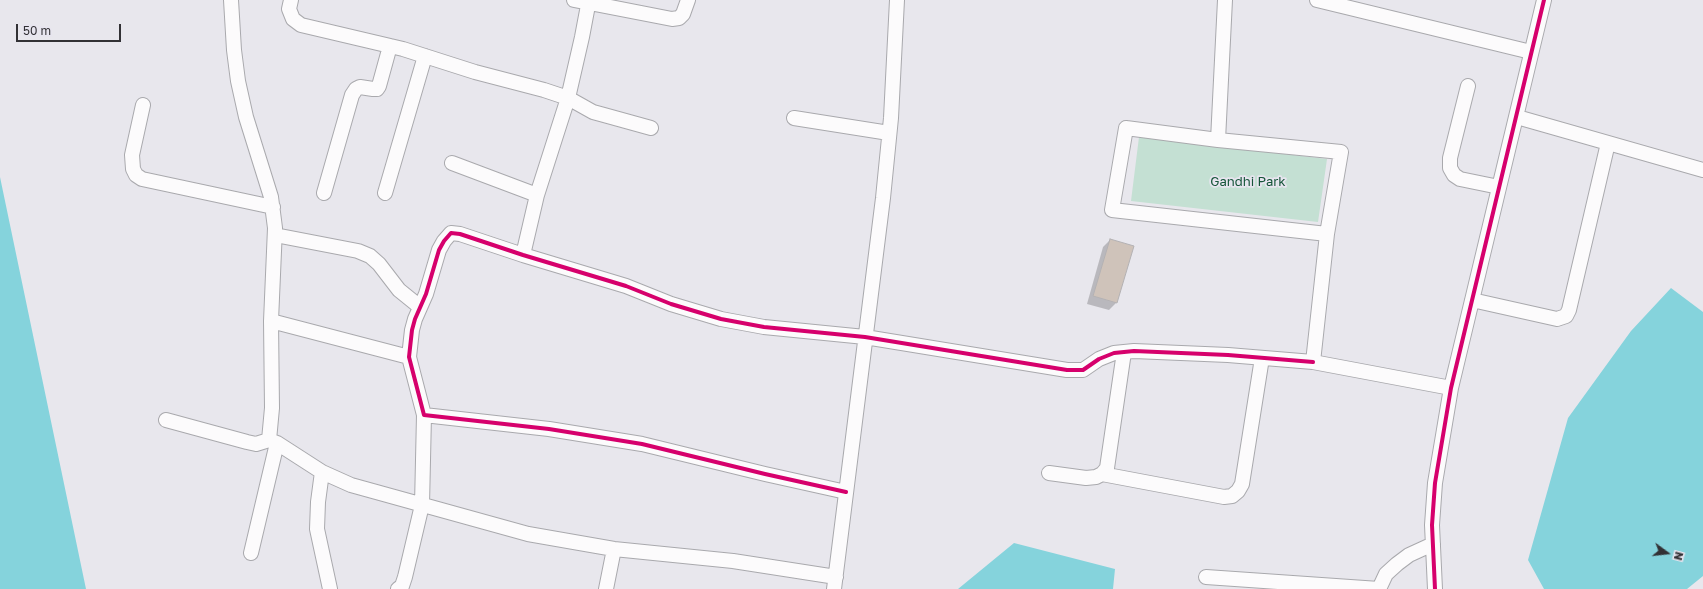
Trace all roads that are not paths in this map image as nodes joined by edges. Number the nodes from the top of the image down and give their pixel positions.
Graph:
1 (231, 0) edge
2 (291, 0) edge
3 (574, 0) edge
4 (688, 0) edge
5 (897, 0) edge
6 (1225, 0) edge
7 (1317, 0) edge
8 (1544, 0) edge
9 (588, 1) edge
10 (390, 46) junction
11 (1531, 52) junction
12 (425, 56) junction
13 (1468, 86) dead end
14 (568, 98) junction
15 (143, 105) dead end
16 (1517, 117) junction
17 (794, 118) dead end
18 (651, 128) dead end
19 (889, 133) junction
20 (1218, 140) junction
21 (1608, 142) junction
22 (452, 163) dead end
23 (1703, 170) edge
24 (1499, 188) junction
25 (385, 193) dead end
26 (324, 194) dead end
27 (537, 195) junction
28 (273, 207) junction
29 (1327, 234) junction
30 (275, 235) junction
31 (523, 255) junction
32 (1472, 300) junction
33 (420, 307) junction
34 (271, 321) junction
35 (866, 337) junction
36 (1124, 352) junction
37 (409, 357) junction
38 (1262, 358) junction
39 (1313, 362) junction
40 (1451, 388) junction
41 (424, 415) junction
42 (166, 420) dead end
43 (273, 442) junction
44 (322, 472) junction
45 (1049, 473) dead end
46 (1102, 474) junction
47 (846, 492) junction
48 (422, 505) junction
49 (1432, 544) junction
50 (614, 549) junction
51 (251, 553) dead end
52 (1206, 577) dead end
53 (835, 583) edge
54 (330, 589) edge
55 (398, 589) edge
56 (606, 589) edge
57 (1379, 589) edge
58 (1435, 589) edge

1 - 28 street
2 - 10 street
3 - 9 street
4 - 9 street
5 - 19 street
6 - 20 street
7 - 11 street
8 - 11 street
9 - 14 street
10 - 12 street
10 - 26 street
11 - 16 street
12 - 14 street
12 - 25 street
13 - 24 street
14 - 18 street
14 - 27 street
15 - 28 street
16 - 21 street
16 - 24 street
17 - 19 street
19 - 35 street
20 - 29 street
20 - 29 street
21 - 23 street
21 - 32 street
22 - 27 street
24 - 32 street
27 - 31 street
28 - 30 street
29 - 39 street
30 - 33 street
30 - 34 street
31 - 33 street
31 - 35 street
32 - 40 street
33 - 37 street
34 - 37 street
34 - 43 street
35 - 36 street
35 - 47 street
36 - 38 street
36 - 46 street
37 - 41 street
38 - 39 street
38 - 46 street
39 - 40 street
40 - 49 street
41 - 47 street
41 - 48 street
42 - 43 street
43 - 44 street
43 - 51 street
44 - 48 street
44 - 54 street
45 - 46 street
47 - 53 street
48 - 50 street
48 - 55 street
49 - 57 street
49 - 58 street
50 - 53 street
50 - 56 street
52 - 57 street

